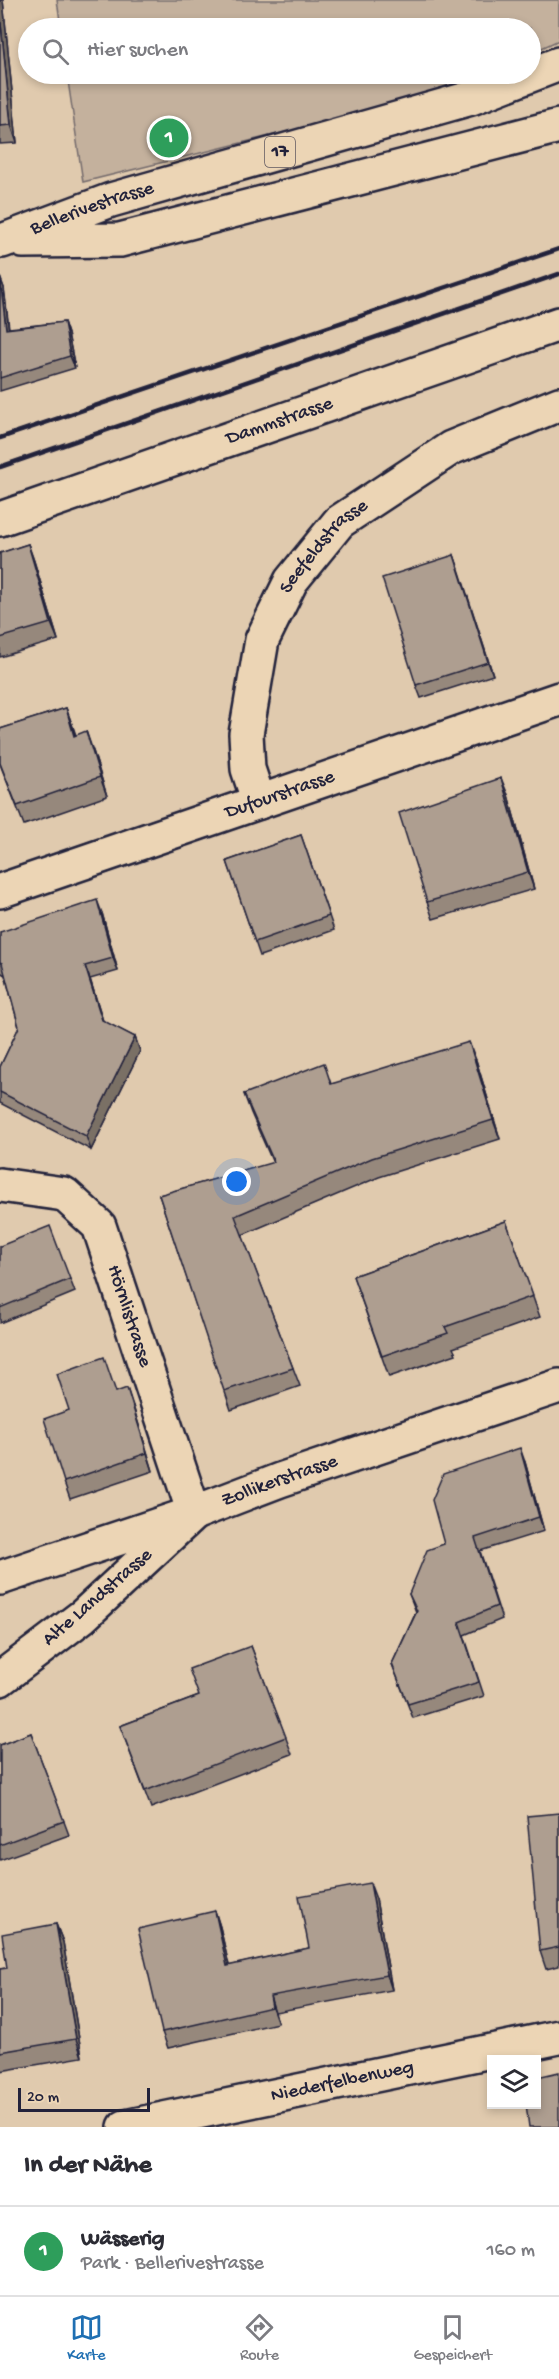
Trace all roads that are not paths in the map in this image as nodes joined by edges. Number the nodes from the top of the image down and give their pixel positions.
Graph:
1 (559, 64) edge
2 (541, 71) edge
3 (507, 84) edge
4 (559, 126) edge
5 (1, 241) edge
6 (559, 324) edge
7 (559, 404) edge
8 (0, 519) edge
9 (559, 699) edge
10 (259, 802) junction
11 (0, 891) edge
12 (0, 1185) edge
13 (559, 1386) edge
14 (194, 1513) junction
15 (0, 1578) edge
16 (0, 1679) edge
17 (559, 2037) edge
18 (125, 2127) edge

1 - 2 street, Bellerivestrasse / 17
3 - 5 street, Bellerivestrasse / 17
4 - 5 street, Bellerivestrasse / 17
6 - 8 street, Dammstrasse
7 - 10 street, Seefeldstrasse
9 - 10 street, Dufourstrasse
10 - 11 street, Dufourstrasse
12 - 14 street, Hörnlistrasse
13 - 14 street, Zollikerstrasse
14 - 15 street, Zollikerstrasse
14 - 16 street, Alte Landstrasse
17 - 18 street, Niederfelbenweg

